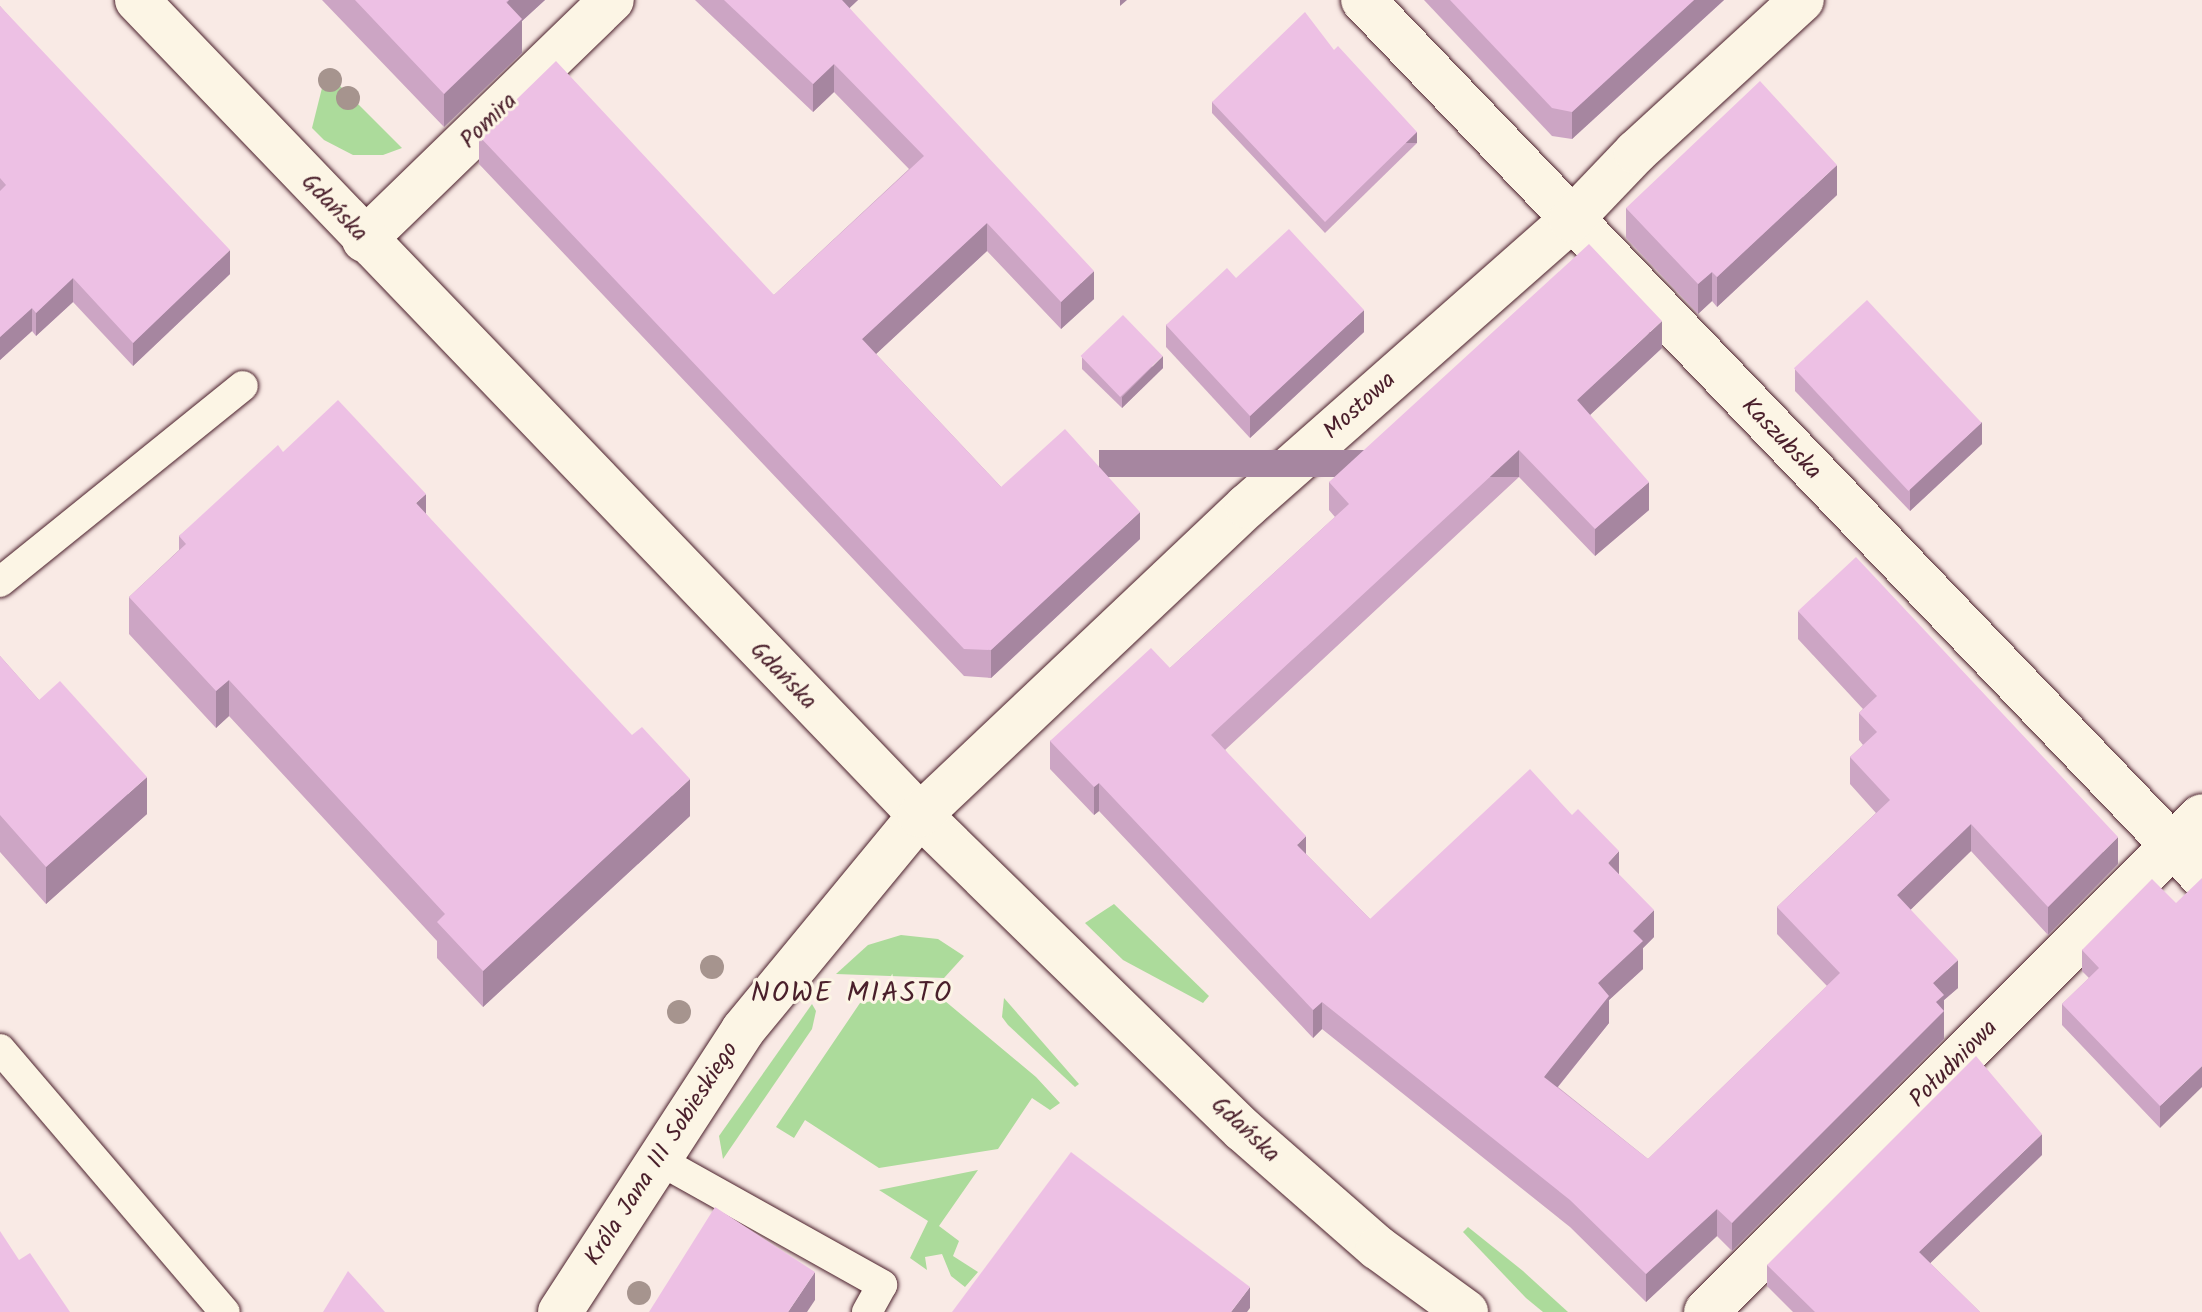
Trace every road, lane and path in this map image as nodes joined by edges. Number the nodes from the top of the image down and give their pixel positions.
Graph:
1 (137, 0) edge
2 (612, 0) edge
3 (1363, 0) edge
4 (1802, 0) edge
5 (1571, 220) junction
6 (364, 240) junction
7 (243, 386) dead end
8 (0, 582) edge
9 (920, 815) junction
10 (2188, 830) edge
11 (2202, 876) edge
12 (0, 1049) edge
13 (657, 1159) junction
14 (225, 1312) edge
15 (560, 1312) edge
16 (867, 1312) edge
17 (1466, 1312) edge
18 (1706, 1312) edge

1 - 6 street, Gdańska
2 - 6 street, Pomira
3 - 5 street, Kaszubska
4 - 5 street, Mostowa
5 - 9 street, Mostowa
5 - 10 street, Kaszubska
6 - 9 street, Gdańska
7 - 8 lane
9 - 13 street, Króla Jana III Sobieskiego
9 - 17 street, Gdańska
10 - 11 street, Kaszubska
10 - 18 street, Południowa
12 - 14 lane
13 - 15 street, Króla Jana III Sobieskiego
13 - 16 lane

